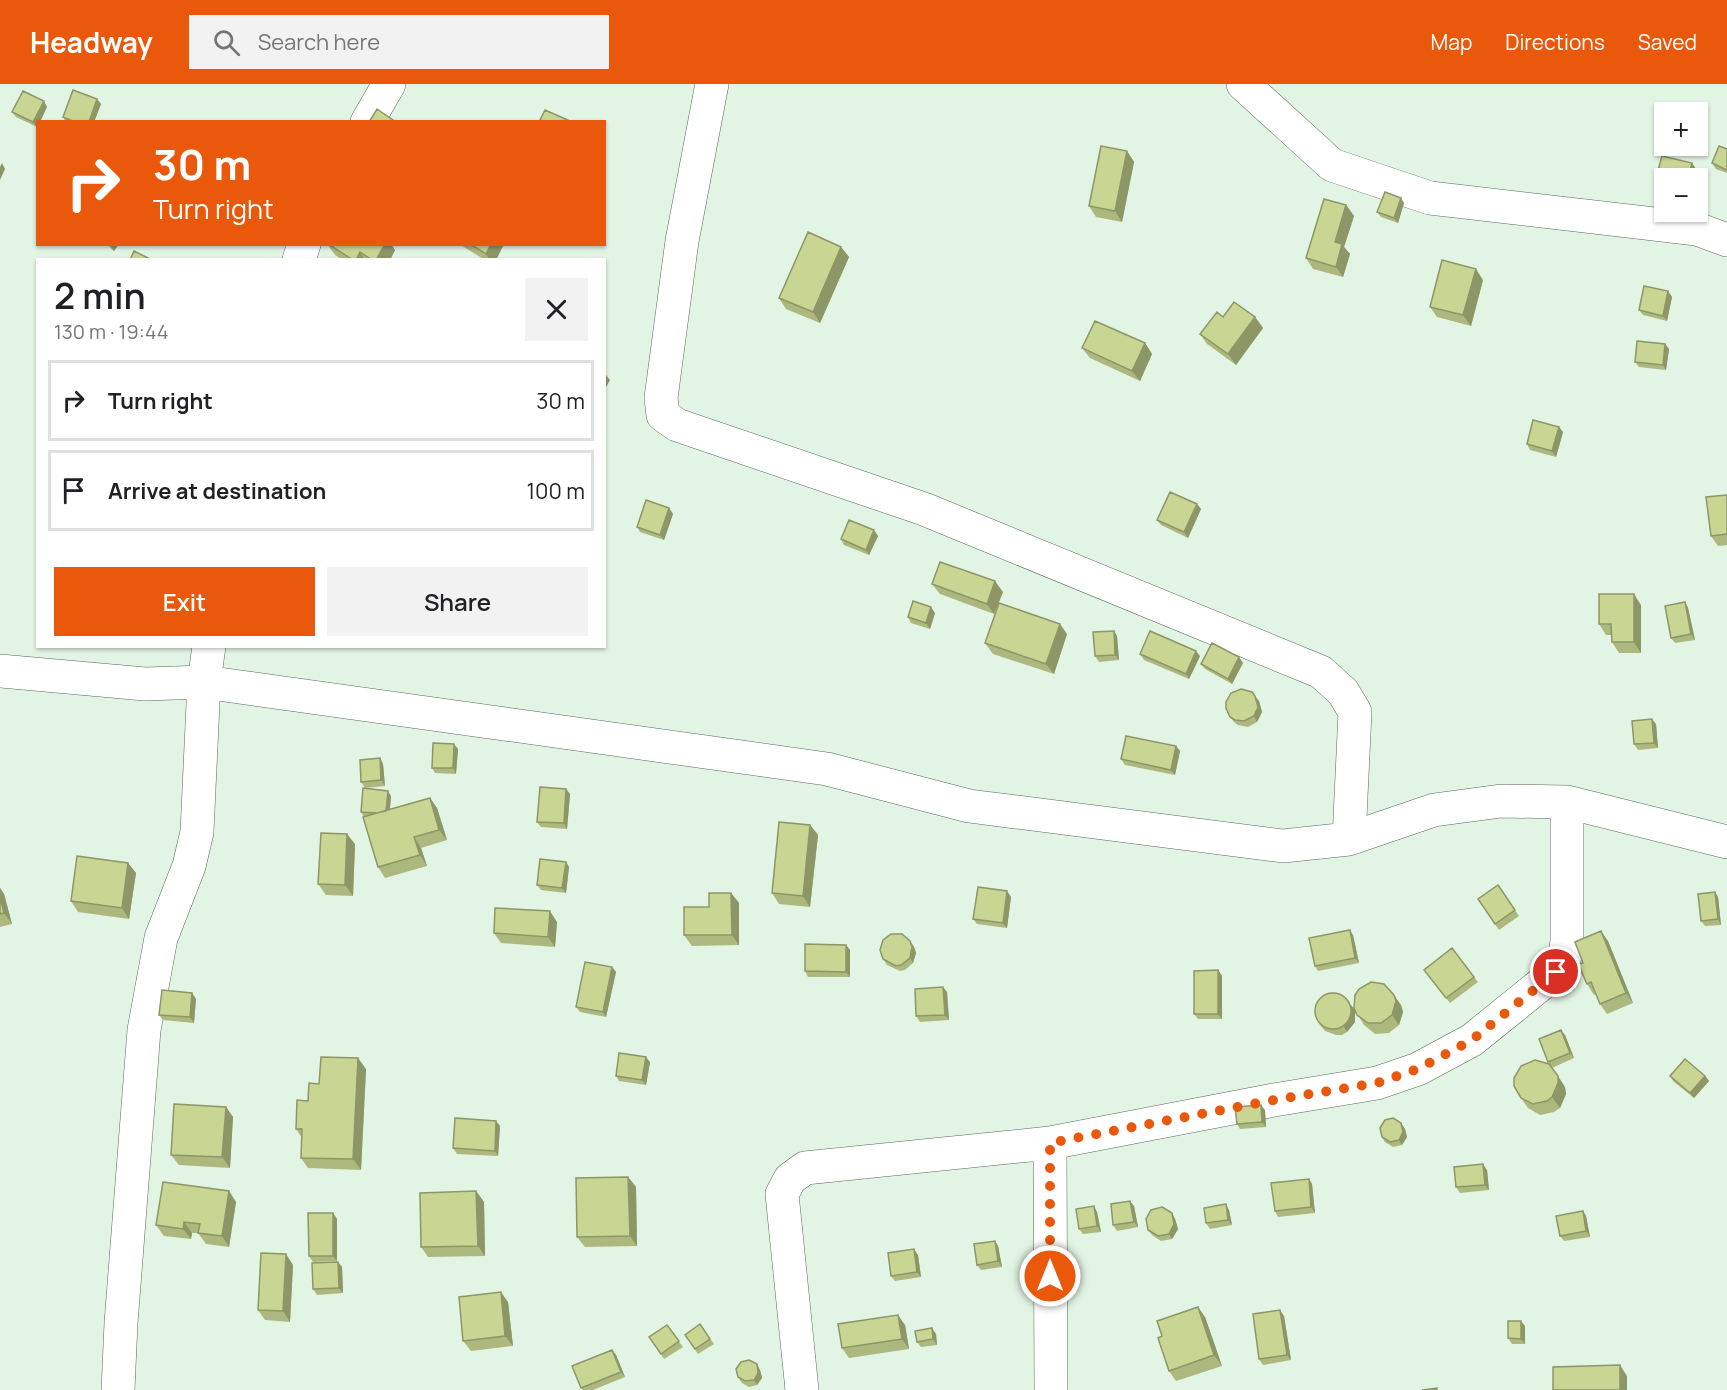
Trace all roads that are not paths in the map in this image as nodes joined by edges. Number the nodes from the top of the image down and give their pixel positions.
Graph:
1 (389, 84) edge
2 (712, 84) edge
3 (1243, 84) edge
4 (368, 120) edge
5 (1727, 240) edge
6 (209, 648) edge
7 (0, 671) edge
8 (204, 682) junction
9 (1567, 802) junction
10 (1349, 839) junction
11 (1727, 842) edge
12 (1050, 1143) junction
13 (118, 1390) edge
14 (802, 1390) edge
15 (1051, 1390) edge

1 - 4 street
2 - 10 street
3 - 5 street
6 - 8 street
7 - 8 street
8 - 10 street
8 - 13 street
9 - 10 street
9 - 11 street
9 - 12 street
12 - 14 street
12 - 15 street

